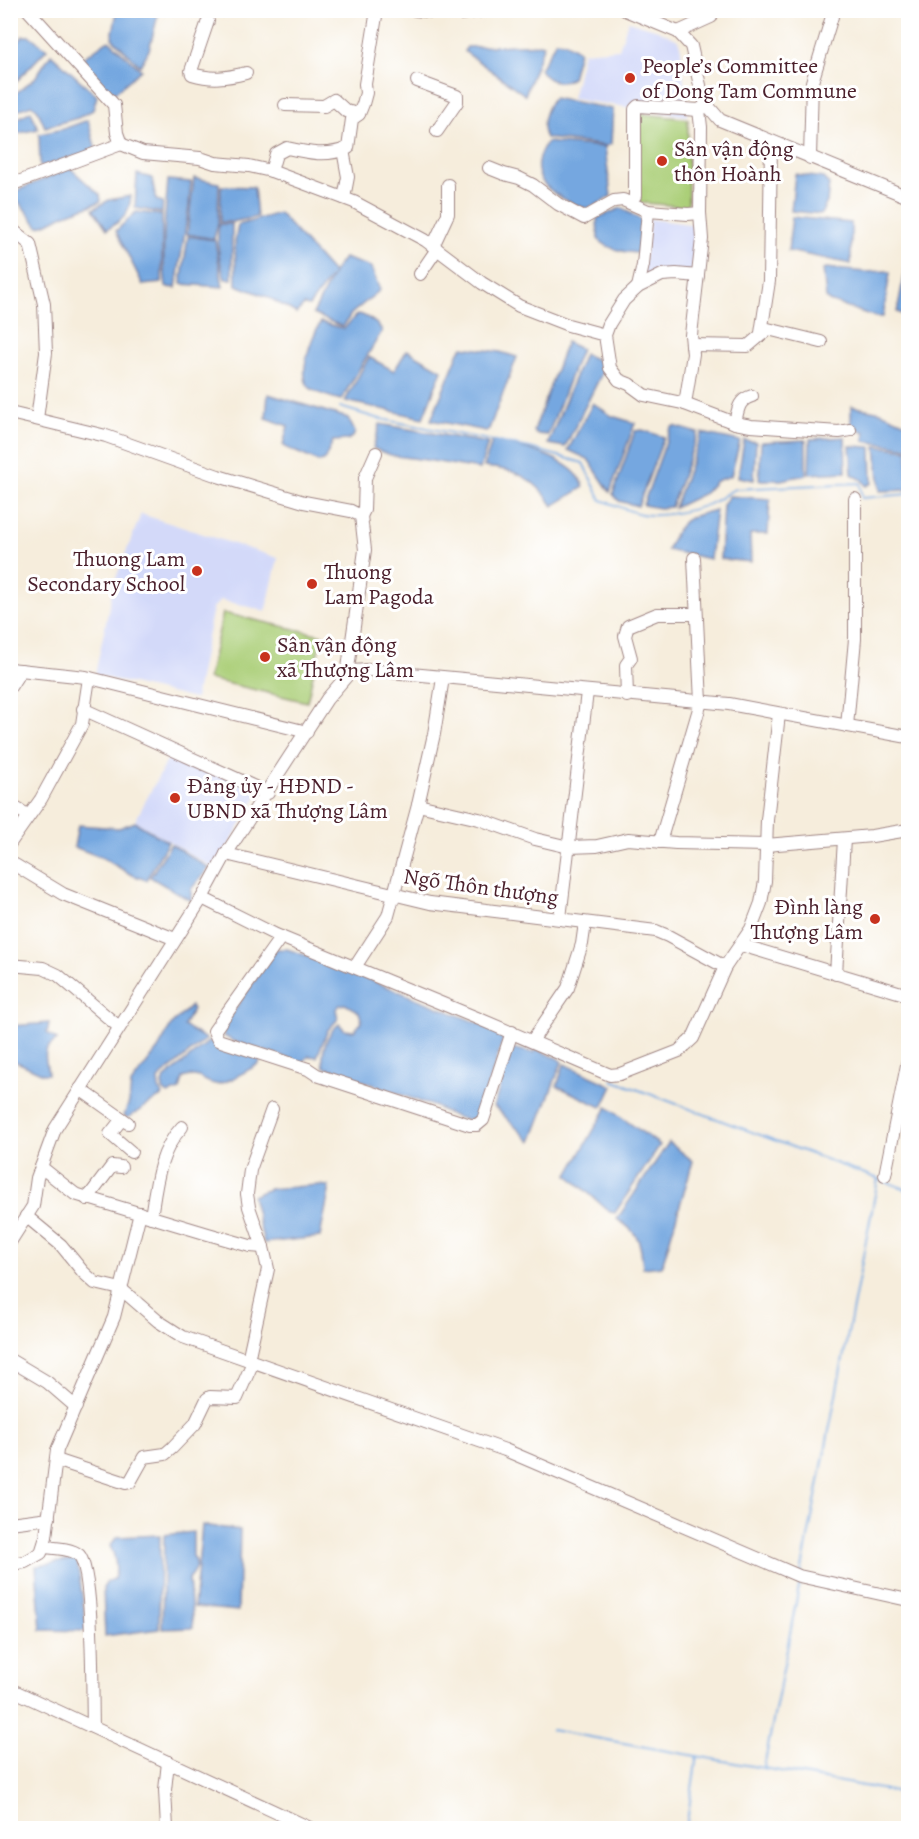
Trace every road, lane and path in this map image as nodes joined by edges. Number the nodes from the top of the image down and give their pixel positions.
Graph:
1 (28, 10) edge
2 (377, 10) edge
3 (415, 10) edge
4 (488, 10) edge
5 (625, 10) edge
6 (713, 10) edge
7 (834, 10) edge
8 (473, 11) edge
9 (448, 12) edge
10 (208, 21) dead end
11 (678, 32) junction
12 (246, 73) dead end
13 (417, 81) dead end
14 (285, 105) dead end
15 (704, 108) junction
16 (358, 114) junction
17 (437, 131) dead end
18 (771, 142) junction
19 (121, 144) junction
20 (343, 150) junction
21 (810, 158) junction
22 (489, 168) dead end
23 (271, 171) junction
24 (10, 185) edge
25 (448, 185) dead end
26 (635, 196) dead end
27 (909, 197) edge
28 (344, 198) junction
29 (648, 210) junction
30 (700, 213) junction
31 (10, 228) edge
32 (435, 248) junction
33 (420, 274) dead end
34 (698, 276) junction
35 (638, 287) junction
36 (761, 333) junction
37 (606, 335) junction
38 (821, 342) dead end
39 (692, 345) junction
40 (752, 396) dead end
41 (685, 404) junction
42 (10, 413) edge
43 (37, 419) junction
44 (735, 423) junction
45 (850, 430) dead end
46 (376, 453) dead end
47 (855, 499) dead end
48 (360, 516) junction
49 (694, 558) dead end
50 (696, 614) junction
51 (16, 669) edge
52 (347, 675) junction
53 (89, 678) junction
54 (443, 678) junction
55 (10, 687) edge
56 (587, 692) junction
57 (627, 696) junction
58 (701, 702) junction
59 (83, 709) junction
60 (779, 714) junction
61 (847, 726) junction
62 (307, 732) junction
63 (909, 737) edge
64 (268, 793) junction
65 (10, 805) edge
66 (418, 805) junction
67 (28, 815) junction
68 (909, 830) edge
69 (844, 839) junction
70 (660, 842) junction
71 (10, 843) edge
72 (766, 845) junction
73 (569, 848) junction
74 (226, 855) junction
75 (10, 862) edge
76 (393, 894) junction
77 (201, 898) junction
78 (560, 918) junction
79 (585, 923) junction
80 (281, 937) junction
81 (175, 939) junction
82 (741, 945) junction
83 (10, 965) edge
84 (355, 967) junction
85 (724, 967) junction
86 (836, 974) junction
87 (909, 995) edge
88 (119, 1027) junction
89 (512, 1032) junction
90 (532, 1041) junction
91 (909, 1060) edge
92 (80, 1089) junction
93 (272, 1109) dead end
94 (182, 1127) dead end
95 (131, 1152) dead end
96 (41, 1167) junction
97 (121, 1167) dead end
98 (885, 1175) dead end
99 (87, 1199) junction
100 (145, 1215) junction
101 (26, 1216) junction
102 (10, 1242) edge
103 (263, 1247) junction
104 (121, 1289) junction
105 (10, 1360) edge
106 (251, 1361) junction
107 (76, 1407) junction
108 (56, 1460) junction
109 (49, 1518) junction
110 (10, 1523) edge
111 (44, 1546) junction
112 (10, 1564) edge
113 (909, 1600) edge
114 (10, 1689) edge
115 (93, 1727) junction
116 (167, 1766) junction
117 (167, 1828) edge
118 (310, 1828) edge

1 - 19 street
2 - 16 street
3 - 9 street
4 - 8 street
5 - 11 street
6 - 11 street
7 - 21 street
8 - 9 street
10 - 12 street
11 - 15 street
13 - 17 street
14 - 16 street
15 - 18 street
15 - 26 street
15 - 30 street
16 - 20 street
18 - 21 street
18 - 36 street
19 - 23 street
19 - 24 street
20 - 23 street
20 - 28 street
21 - 27 street
22 - 29 street
23 - 28 street
25 - 32 street
28 - 32 street
29 - 30 street
29 - 35 street
30 - 34 street
31 - 43 street
32 - 33 street
32 - 37 street
34 - 35 street
34 - 39 street
35 - 37 street
36 - 38 street
36 - 39 street
37 - 41 street
39 - 41 street
40 - 44 street
41 - 44 street
42 - 43 street
43 - 48 street
44 - 45 street
46 - 48 street
47 - 61 street
48 - 52 street
49 - 50 street
50 - 57 street
50 - 58 street
51 - 53 street
51 - 55 street
52 - 54 street
52 - 62 street
53 - 59 street
53 - 62 street
54 - 56 street
54 - 66 street
56 - 57 street
56 - 73 street
57 - 58 street
58 - 60 street
58 - 70 street
59 - 64 street
59 - 67 street
60 - 61 street
60 - 72 street
61 - 63 street
62 - 64 street
64 - 74 street
65 - 67 street
66 - 73 street
66 - 76 street
67 - 71 street
68 - 69 street
69 - 72 street
69 - 86 street
70 - 72 street
70 - 73 street
72 - 82 street
73 - 78 street
74 - 76 street, Ngõ Thôn thượng
74 - 77 street
75 - 81 street
76 - 78 street, Ngõ Thôn thượng
76 - 84 street
77 - 80 street
77 - 81 street
78 - 79 street, Ngõ Thôn thượng
79 - 85 street, Ngõ Thôn thượng
79 - 90 street
80 - 84 street
80 - 89 street
81 - 88 street
82 - 85 street
82 - 86 street
83 - 88 street
84 - 89 street
85 - 90 street
86 - 87 street
88 - 92 street
89 - 90 street
91 - 98 street
92 - 95 street
92 - 96 street
93 - 103 street
94 - 100 street
96 - 99 street
96 - 101 street
97 - 99 street
99 - 100 street
100 - 103 street
100 - 104 street
101 - 102 street
101 - 104 street
103 - 106 street
104 - 106 street
104 - 107 street
105 - 107 street
106 - 108 street
106 - 113 street
107 - 108 street
108 - 109 street
109 - 110 street
109 - 111 street
111 - 112 street
111 - 115 street
114 - 115 street
115 - 116 street
116 - 117 street
116 - 118 street

